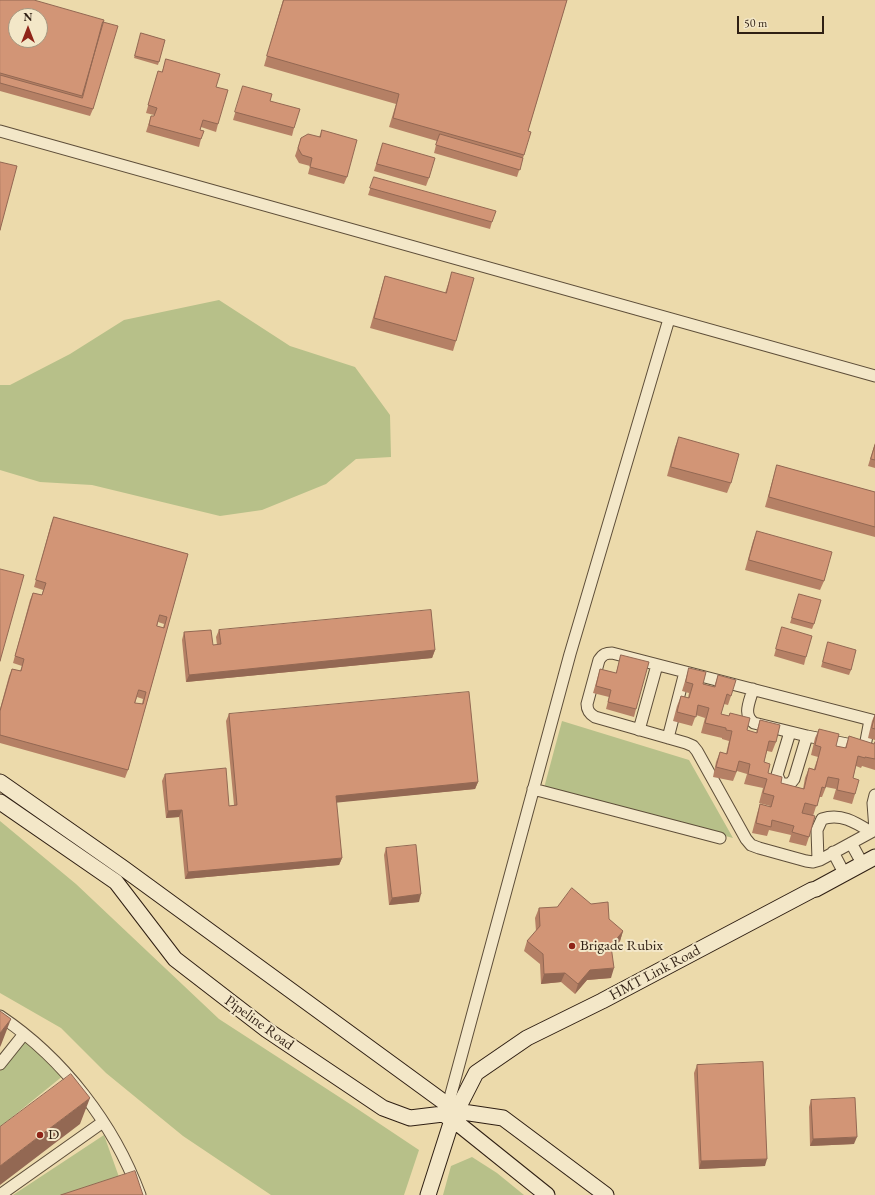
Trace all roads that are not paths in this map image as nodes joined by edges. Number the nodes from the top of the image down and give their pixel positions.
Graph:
1 (0, 131) edge
2 (669, 319) junction
3 (875, 376) edge
4 (657, 665) junction
5 (685, 672) junction
6 (753, 689) junction
7 (873, 720) edge
8 (639, 730) junction
9 (790, 732) junction
10 (807, 736) junction
11 (668, 738) junction
12 (0, 782) edge
13 (533, 789) junction
14 (875, 795) edge
15 (0, 802) edge
16 (874, 830) edge
17 (720, 838) dead end
18 (850, 843) junction
19 (833, 852) junction
20 (818, 860) junction
21 (868, 860) edge
22 (844, 873) junction
23 (0, 1016) edge
24 (24, 1034) junction
25 (0, 1064) edge
26 (450, 1113) junction
27 (103, 1122) junction
28 (0, 1195) edge
29 (140, 1195) edge
30 (420, 1195) edge
31 (428, 1195) edge
32 (547, 1195) edge
33 (606, 1195) edge

1 - 2 street
2 - 3 street
2 - 13 street
4 - 5 street
4 - 8 street
4 - 8 street
5 - 6 street
5 - 11 street
6 - 7 street
6 - 9 street
7 - 10 street
8 - 11 street
9 - 10 street
9 - 10 street
11 - 20 street
12 - 26 main road
13 - 17 street
13 - 26 street
14 - 16 street
15 - 26 main road, Pipeline Road
16 - 18 street
16 - 20 street
18 - 19 street
18 - 21 street
19 - 20 street
19 - 22 street
21 - 22 main road, HMT Link Road
22 - 26 main road, HMT Link Road
23 - 24 street
24 - 25 street
24 - 27 street
26 - 30 main road, HMT Link Road
26 - 31 main road
26 - 32 main road
26 - 33 main road
27 - 28 street
27 - 29 street

